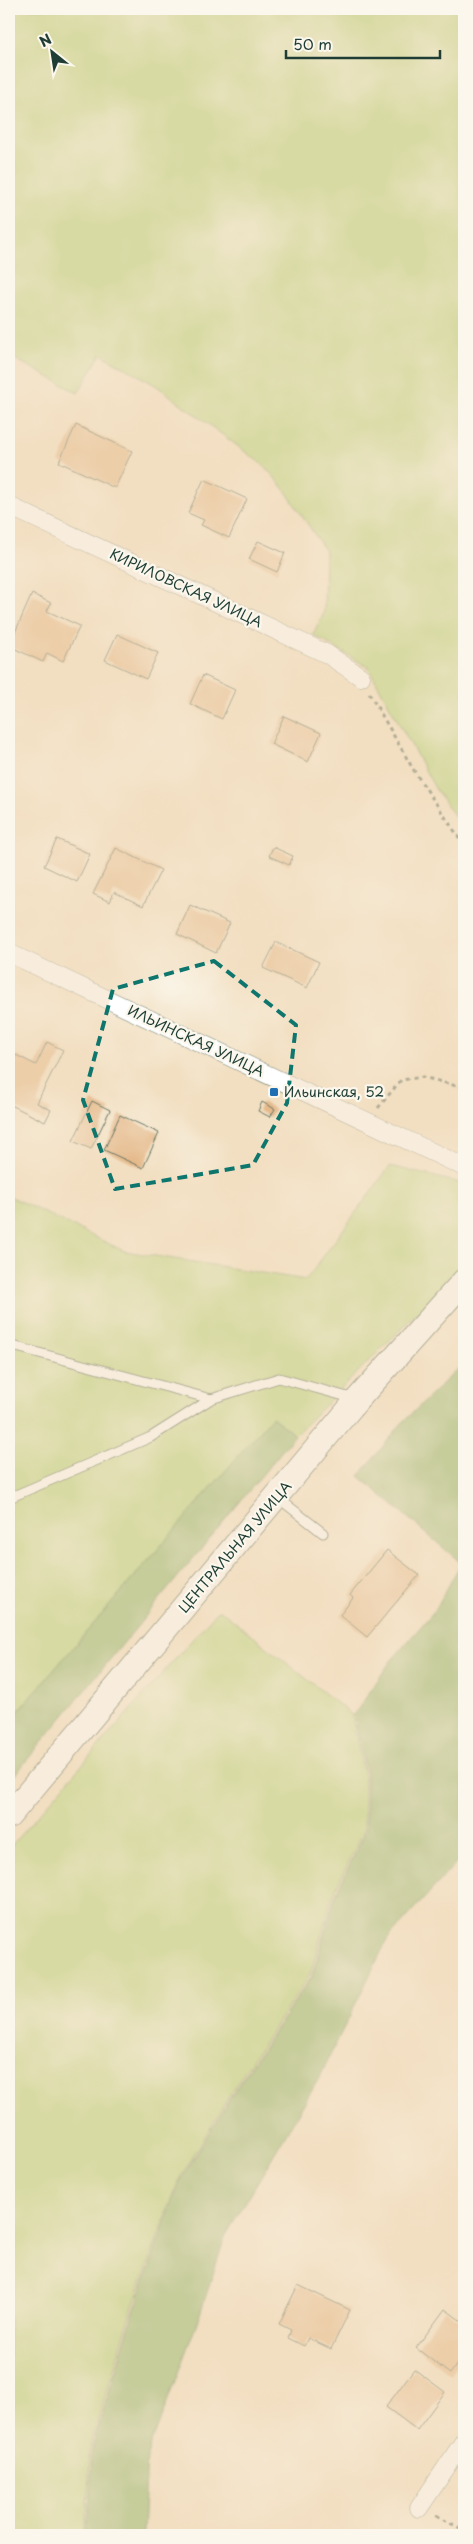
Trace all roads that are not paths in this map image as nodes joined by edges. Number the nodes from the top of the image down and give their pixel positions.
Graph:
1 (9, 506) edge
2 (360, 677) road end
3 (9, 954) edge
4 (464, 1167) edge
5 (464, 1280) edge
6 (9, 1345) edge
7 (211, 1399) junction
8 (358, 1400) junction
9 (276, 1497) junction
10 (9, 1498) edge
11 (323, 1534) dead end
12 (9, 1816) edge
13 (464, 2440) edge
14 (419, 2508) road end

1 - 2 street, КИРИЛОВСКАЯ УЛИЦА
3 - 4 street, ИЛЬИНСКАЯ УЛИЦА
5 - 8 street, ЦЕНТРАЛЬНАЯ УЛИЦА
6 - 7 lane
7 - 8 lane
7 - 10 lane
8 - 9 street, ЦЕНТРАЛЬНАЯ УЛИЦА
9 - 11 lane
9 - 12 street, ЦЕНТРАЛЬНАЯ УЛИЦА
13 - 14 street

